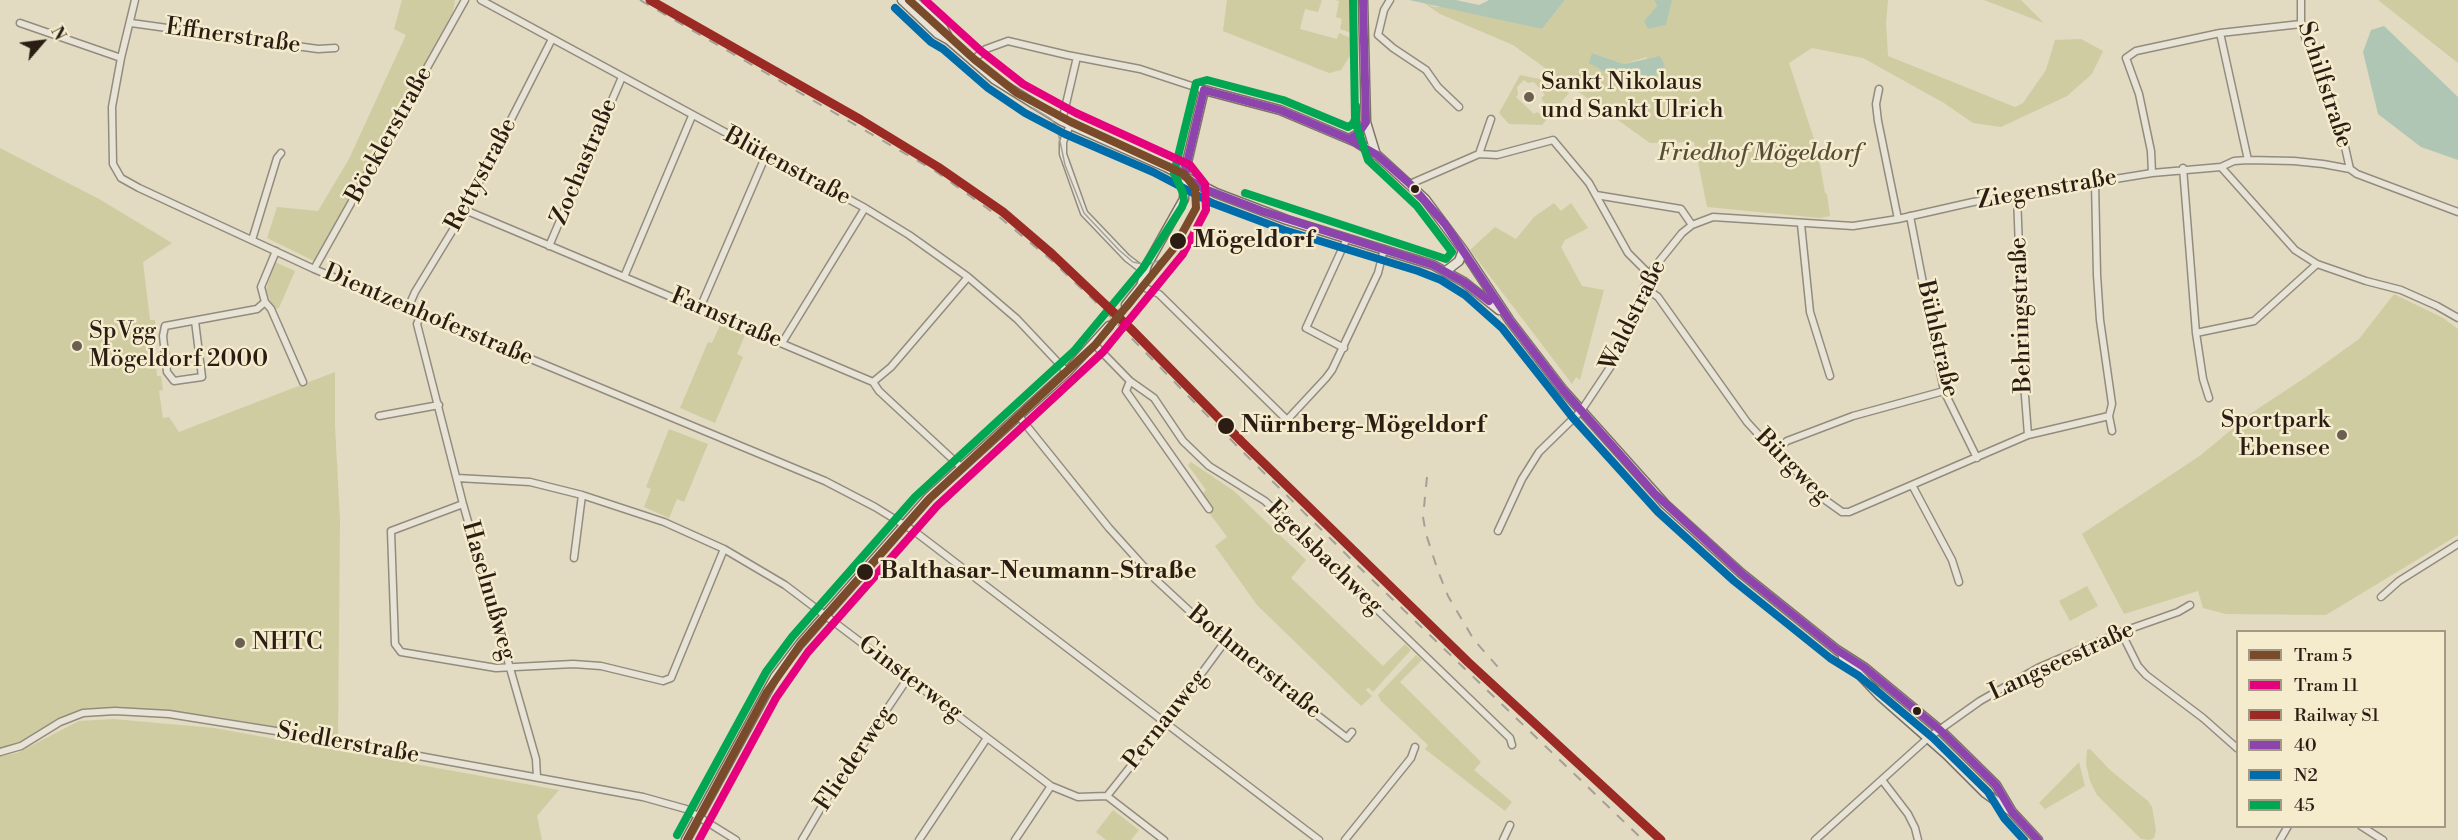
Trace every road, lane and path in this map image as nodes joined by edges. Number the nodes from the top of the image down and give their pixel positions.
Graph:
1 (135, 0) edge
2 (465, 0) edge
3 (481, 0) edge
4 (902, 0) edge
5 (913, 0) edge
6 (1363, 0) edge
7 (2301, 0) edge
8 (1389, 1) edge
9 (20, 23) dead end
10 (131, 23) junction
11 (2301, 24) junction
12 (2220, 33) junction
13 (552, 39) junction
14 (949, 40) junction
15 (335, 48) dead end
16 (1077, 57) junction
17 (121, 58) junction
18 (972, 61) junction
19 (622, 77) junction
20 (1880, 89) dead end
21 (1204, 90) junction
22 (1459, 107) dead end
23 (693, 116) junction
24 (1491, 119) dead end
25 (1366, 122) junction
26 (1066, 123) junction
27 (1349, 139) junction
28 (281, 153) dead end
29 (1479, 154) junction
30 (766, 155) junction
31 (1377, 155) junction
32 (2248, 160) junction
33 (2221, 167) junction
34 (2183, 168) junction
35 (2350, 169) junction
36 (2151, 173) junction
37 (1184, 176) junction
38 (2096, 182) junction
39 (1410, 184) junction
40 (1596, 195) junction
41 (2017, 195) junction
42 (865, 208) junction
43 (465, 210) junction
44 (2458, 212) edge
45 (1910, 216) junction
46 (1898, 219) junction
47 (1801, 224) junction
48 (1692, 225) junction
49 (1347, 238) junction
50 (252, 240) junction
51 (549, 246) junction
52 (1383, 249) junction
53 (1463, 250) junction
54 (276, 251) junction
55 (2317, 264) junction
56 (314, 269) junction
57 (1144, 271) junction
58 (1446, 271) junction
59 (1649, 274) junction
60 (624, 277) junction
61 (968, 277) junction
62 (1141, 286) junction
63 (1644, 287) junction
64 (265, 302) junction
65 (1126, 305) tunnel mouth
66 (408, 308) junction
67 (700, 308) junction
68 (421, 314) junction
69 (2458, 318) edge
70 (195, 321) junction
71 (1509, 321) junction
72 (1109, 327) tunnel mouth
73 (2196, 333) junction
74 (782, 343) junction
75 (1095, 344) junction
76 (1344, 348) junction
77 (1067, 372) junction
78 (1830, 376) dead end
79 (1130, 381) junction
80 (303, 382) dead end
81 (873, 382) junction
82 (1944, 391) junction
83 (2209, 398) dead end
84 (439, 405) junction
85 (1581, 411) junction
86 (1018, 415) junction
87 (379, 416) dead end
88 (2109, 416) junction
89 (2112, 431) dead end
90 (2028, 435) junction
91 (1776, 451) junction
92 (1977, 458) junction
93 (961, 467) junction
94 (457, 478) junction
95 (1912, 485) junction
96 (582, 495) junction
97 (463, 504) junction
98 (1209, 508) dead end
99 (904, 524) junction
100 (1498, 531) dead end
101 (2458, 544) edge
102 (724, 549) junction
103 (574, 558) dead end
104 (1959, 582) dead end
105 (2381, 597) dead end
106 (2190, 605) dead end
107 (824, 616) junction
108 (2121, 632) junction
109 (1224, 643) junction
110 (1837, 650) junction
111 (511, 669) junction
112 (908, 678) junction
113 (1165, 723) junction
114 (1940, 730) junction
115 (1352, 732) dead end
116 (987, 738) junction
117 (1928, 738) junction
118 (1512, 744) dead end
119 (1415, 747) dead end
120 (2236, 747) edge
121 (0, 752) edge
122 (537, 777) junction
123 (1882, 780) junction
124 (1051, 786) junction
125 (1107, 796) junction
126 (2012, 812) junction
127 (698, 817) junction
128 (1510, 825) dead end
129 (2364, 828) edge
130 (2378, 838) edge
131 (686, 840) edge
132 (736, 840) edge
133 (802, 840) edge
134 (919, 840) edge
135 (1015, 840) edge
136 (1164, 840) edge
137 (1320, 840) edge
138 (1345, 840) edge
139 (1503, 840) edge
140 (1815, 840) edge
141 (1918, 840) edge
142 (2038, 840) edge

1 - 10 street, Dientzenhoferstraße
2 - 56 street, Böcklerstraße
3 - 13 street, Blütenstraße
4 - 14 main road
5 - 14 main road
6 - 25 main road
7 - 11 street, Schilfstraße
8 - 22 street
9 - 17 street
10 - 15 street, Effnerstraße
10 - 17 street, Dientzenhoferstraße
11 - 12 street
11 - 35 street, Schilfstraße
12 - 32 street
12 - 36 street
13 - 19 street, Blütenstraße
13 - 43 street, Rettystraße
14 - 18 main road
16 - 18 street
16 - 21 street
16 - 26 street
17 - 50 street, Dientzenhoferstraße
18 - 26 main road
19 - 23 street, Blütenstraße
19 - 51 street, Zochastraße
20 - 46 street
21 - 27 main road
21 - 37 main road
23 - 30 street, Blütenstraße
23 - 60 street
24 - 29 street
25 - 27 main road
25 - 31 main road
26 - 37 main road
26 - 57 street
27 - 31 main road
28 - 50 street
29 - 39 street
29 - 40 street
30 - 42 street, Blütenstraße
30 - 67 street
31 - 39 main road
32 - 33 street, Ziegenstraße
32 - 35 street, Ziegenstraße
33 - 34 street, Ziegenstraße
33 - 55 street
34 - 36 street, Ziegenstraße
34 - 73 street
35 - 44 street, Ziegenstraße
36 - 38 street, Ziegenstraße
37 - 49 main road
37 - 57 main road
38 - 41 street, Ziegenstraße
38 - 88 street
39 - 53 main road
40 - 48 street
40 - 59 street
41 - 45 street, Ziegenstraße
41 - 90 street, Behringstraße
42 - 61 street, Blütenstraße
42 - 74 street
43 - 51 street, Farnstraße
43 - 66 street, Rettystraße
45 - 46 street, Ziegenstraße
45 - 82 street, Bühlstraße
46 - 47 street, Ziegenstraße
47 - 48 street, Ziegenstraße
47 - 78 street
48 - 59 street, Waldstraße
49 - 52 main road
49 - 76 street
50 - 54 street, Dientzenhoferstraße
51 - 60 street, Farnstraße
52 - 58 main road
52 - 76 street
53 - 58 main road
53 - 71 main road
54 - 56 street, Dientzenhoferstraße
54 - 64 street
55 - 69 street
55 - 73 street
56 - 66 street, Dientzenhoferstraße
57 - 62 main road
58 - 71 main road
59 - 63 street, Waldstraße
60 - 67 street, Farnstraße
61 - 77 street, Blütenstraße
61 - 81 street
62 - 65 main road
62 - 76 street
63 - 85 street, Waldstraße
63 - 91 street, Bürgweg
64 - 70 street
64 - 80 street
66 - 68 street, Dientzenhoferstraße
67 - 74 street, Farnstraße
68 - 84 street, Haselnußweg
68 - 99 street, Dientzenhoferstraße
70 - 70 street
71 - 85 main road
72 - 75 main road
73 - 83 street
74 - 81 street, Farnstraße
75 - 77 main road
75 - 79 street
77 - 86 main road
79 - 98 street
79 - 118 street, Egelsbachweg
81 - 93 street, Farnstraße
82 - 91 street
82 - 92 street, Bühlstraße
84 - 87 street
84 - 94 street, Haselnußweg
85 - 100 street, Waldstraße
85 - 110 main road
86 - 93 main road
86 - 109 street, Bothmerstraße
88 - 89 street
88 - 90 street, Bürgweg
90 - 92 street, Bürgweg
91 - 95 street, Bürgweg
92 - 95 street, Bürgweg
93 - 99 main road
94 - 96 street, Ginsterweg
94 - 97 street, Haselnußweg
95 - 104 street
96 - 102 street, Ginsterweg
96 - 103 street
97 - 111 street, Haselnußweg
97 - 111 street
99 - 107 main road
99 - 113 street
101 - 105 street
102 - 107 street, Ginsterweg
102 - 111 street
106 - 108 street, Langseestraße
107 - 112 street, Ginsterweg
107 - 127 main road
108 - 114 street, Langseestraße
108 - 120 street
109 - 113 street, Pernauweg
109 - 115 street, Bothmerstraße
110 - 114 main road
110 - 117 main road
111 - 122 street, Haselnußweg
112 - 116 street, Ginsterweg
112 - 133 street, Fliederweg
113 - 125 street, Pernauweg
113 - 137 street
114 - 117 street, Langseestraße
114 - 126 main road
116 - 124 street, Ginsterweg
116 - 134 street
117 - 123 street, Langseestraße
117 - 126 main road
119 - 138 street
121 - 122 street, Siedlerstraße
122 - 127 street, Siedlerstraße
123 - 140 street, Langseestraße
123 - 141 street
124 - 125 street, Ginsterweg
124 - 135 street
125 - 136 street
126 - 142 main road
127 - 131 main road
127 - 132 street, Siedlerstraße
128 - 139 street
129 - 130 street

